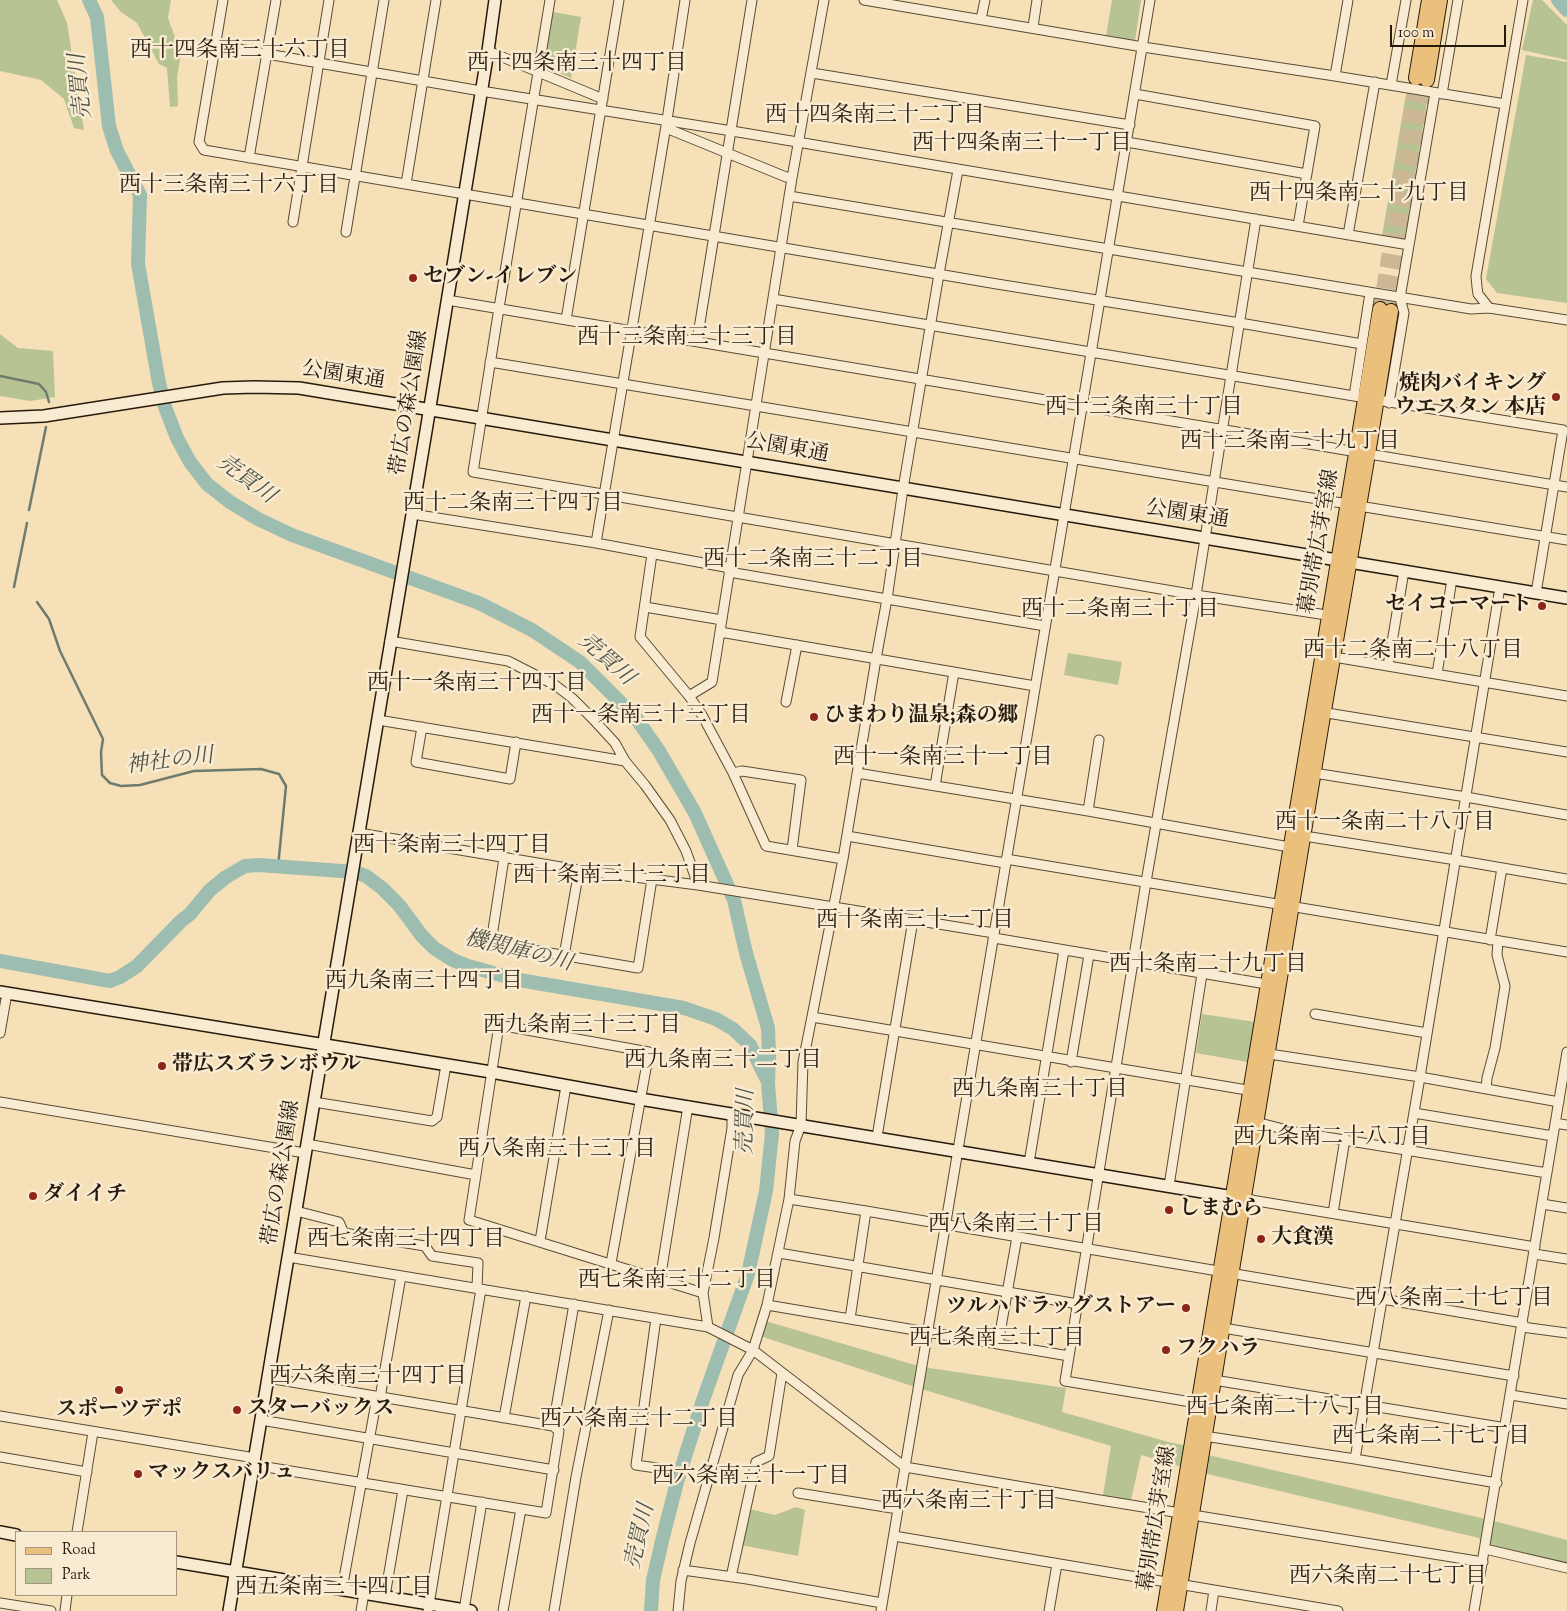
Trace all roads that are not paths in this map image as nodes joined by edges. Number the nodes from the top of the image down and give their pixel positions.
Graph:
1 (223, 0) edge
2 (276, 0) edge
3 (329, 0) edge
4 (384, 0) edge
5 (436, 0) edge
6 (495, 0) edge
7 (550, 0) edge
8 (619, 0) edge
9 (685, 0) edge
10 (752, 0) edge
11 (824, 0) edge
12 (864, 0) edge
13 (932, 0) edge
14 (985, 0) edge
15 (1037, 0) edge
16 (1150, 0) edge
17 (1348, 0) edge
18 (1406, 0) edge
19 (1429, 0) edge
20 (1440, 0) edge
21 (1458, 0) edge
22 (1523, 0) edge
23 (878, 1) edge
24 (930, 11) junction
25 (981, 19) junction
26 (1033, 27) junction
27 (215, 45) junction
28 (1143, 47) junction
29 (488, 51) junction
30 (267, 53) junction
31 (319, 62) junction
32 (539, 71) junction
33 (372, 72) junction
34 (812, 73) junction
35 (1335, 76) junction
36 (423, 81) junction
37 (1375, 82) junction
38 (1391, 85) junction
39 (481, 91) junction
40 (1438, 93) junction
41 (1135, 94) junction
42 (534, 99) junction
43 (603, 99) junction
44 (1505, 104) junction
45 (601, 110) junction
46 (666, 124) junction
47 (1130, 125) junction
48 (732, 131) junction
49 (799, 142) junction
50 (1127, 142) junction
51 (728, 153) junction
52 (249, 158) junction
53 (302, 167) junction
54 (958, 170) junction
55 (1306, 174) junction
56 (355, 176) junction
57 (792, 178) junction
58 (406, 184) junction
59 (464, 194) junction
60 (1117, 195) junction
61 (790, 196) junction
62 (517, 203) junction
63 (583, 213) junction
64 (1256, 219) junction
65 (293, 222) dead end
66 (949, 222) junction
67 (649, 225) junction
68 (1298, 226) junction
69 (346, 232) dead end
70 (1348, 235) junction
71 (714, 236) junction
72 (1408, 246) junction
73 (781, 247) junction
74 (1108, 249) junction
75 (1247, 273) junction
76 (939, 274) junction
77 (1370, 293) junction
78 (1400, 298) junction
79 (773, 299) junction
80 (447, 300) junction
81 (1100, 300) junction
82 (499, 308) junction
83 (1489, 308) junction
84 (1385, 310) tunnel mouth
85 (566, 320) junction
86 (1567, 320) edge
87 (1240, 323) junction
88 (930, 326) junction
89 (632, 331) junction
90 (698, 341) junction
91 (1362, 344) junction
92 (764, 353) junction
93 (1091, 353) junction
94 (490, 362) junction
95 (1231, 376) junction
96 (922, 378) junction
97 (622, 384) junction
98 (1371, 399) junction
99 (1082, 405) junction
100 (755, 406) junction
101 (428, 410) junction
102 (0, 418) edge
103 (482, 418) junction
104 (1222, 429) junction
105 (913, 432) junction
106 (613, 440) junction
107 (1363, 453) junction
108 (1072, 459) junction
109 (746, 462) junction
110 (1214, 482) junction
111 (1554, 484) junction
112 (1567, 487) edge
113 (903, 489) junction
114 (604, 493) junction
115 (1354, 505) junction
116 (412, 514) junction
117 (1063, 514) junction
118 (737, 517) junction
119 (1546, 537) junction
120 (1205, 538) junction
121 (1567, 540) edge
122 (596, 543) junction
123 (896, 543) junction
124 (652, 554) junction
125 (1344, 561) junction
126 (729, 570) junction
127 (1054, 570) junction
128 (1404, 571) junction
129 (1452, 579) junction
130 (1500, 587) junction
131 (1536, 593) junction
132 (1196, 594) junction
133 (1567, 598) edge
134 (887, 599) junction
135 (645, 607) junction
136 (1335, 616) junction
137 (722, 620) junction
138 (1045, 626) junction
139 (720, 632) junction
140 (390, 641) junction
141 (797, 645) junction
142 (1328, 656) junction
143 (876, 659) junction
144 (1388, 666) junction
145 (954, 672) junction
146 (1437, 674) junction
147 (1485, 682) junction
148 (1035, 686) junction
149 (689, 696) junction
150 (1567, 696) edge
151 (786, 702) dead end
152 (1319, 711) junction
153 (378, 720) junction
154 (422, 727) junction
155 (1476, 738) junction
156 (1099, 740) dead end
157 (516, 742) junction
158 (1567, 752) edge
159 (625, 761) junction
160 (733, 773) junction
161 (1314, 773) junction
162 (857, 774) junction
163 (935, 786) junction
164 (1466, 797) junction
165 (1016, 800) junction
166 (1088, 811) junction
167 (1567, 816) edge
168 (1157, 824) junction
169 (359, 834) junction
170 (847, 836) junction
171 (1298, 842) junction
172 (792, 850) junction
173 (504, 858) junction
174 (843, 859) junction
175 (1456, 860) junction
176 (1006, 861) junction
177 (1502, 868) junction
178 (578, 870) junction
179 (652, 879) junction
180 (1567, 879) edge
181 (1146, 882) junction
182 (701, 885) junction
183 (1287, 906) junction
184 (834, 907) junction
185 (914, 920) junction
186 (1443, 931) junction
187 (994, 936) junction
188 (1494, 940) junction
189 (1064, 950) junction
190 (1567, 952) edge
191 (1089, 955) junction
192 (564, 956) junction
193 (1134, 962) junction
194 (1202, 974) junction
195 (1274, 985) junction
196 (3, 993) edge
197 (1315, 1014) dead end
198 (812, 1017) junction
199 (896, 1030) junction
200 (0, 1033) edge
201 (1426, 1034) junction
202 (324, 1045) junction
203 (975, 1045) junction
204 (1567, 1052) edge
205 (1263, 1053) junction
206 (1047, 1058) junction
207 (1071, 1062) junction
208 (446, 1065) junction
209 (1116, 1069) junction
210 (492, 1072) junction
211 (1420, 1077) junction
212 (1186, 1080) junction
213 (566, 1086) junction
214 (1486, 1089) junction
215 (1256, 1092) junction
216 (640, 1099) junction
217 (0, 1102) edge
218 (314, 1102) junction
219 (1559, 1102) junction
220 (688, 1106) junction
221 (1414, 1113) junction
222 (737, 1114) junction
223 (1251, 1121) junction
224 (1555, 1123) junction
225 (797, 1124) junction
226 (1567, 1125) edge
227 (1553, 1136) junction
228 (877, 1137) junction
229 (1344, 1139) junction
230 (306, 1149) junction
231 (1408, 1149) junction
232 (957, 1151) junction
233 (1029, 1163) junction
234 (1547, 1173) junction
235 (1098, 1174) junction
236 (476, 1175) junction
237 (1169, 1186) junction
238 (1239, 1198) junction
239 (789, 1200) junction
240 (1542, 1204) junction
241 (1567, 1208) edge
242 (296, 1211) junction
243 (866, 1211) junction
244 (1333, 1213) junction
245 (1394, 1224) junction
246 (945, 1225) junction
247 (1017, 1237) junction
248 (540, 1241) junction
249 (1087, 1249) junction
250 (1534, 1251) junction
251 (779, 1253) junction
252 (288, 1257) junction
253 (1567, 1259) edge
254 (611, 1263) junction
255 (858, 1267) junction
256 (1226, 1272) junction
257 (401, 1276) junction
258 (660, 1280) junction
259 (936, 1280) junction
260 (479, 1289) junction
261 (1008, 1292) junction
262 (703, 1293) junction
263 (526, 1296) junction
264 (1382, 1298) junction
265 (574, 1304) junction
266 (1078, 1304) junction
267 (767, 1305) junction
268 (609, 1310) junction
269 (656, 1318) junction
270 (850, 1319) junction
271 (1522, 1325) junction
272 (710, 1328) junction
273 (1223, 1328) junction
274 (928, 1332) junction
275 (1567, 1333) edge
276 (998, 1344) junction
277 (750, 1349) junction
278 (1372, 1351) junction
279 (1069, 1356) junction
280 (782, 1373) junction
281 (1514, 1376) junction
282 (268, 1378) junction
283 (1214, 1380) junction
284 (1511, 1395) junction
285 (379, 1397) junction
286 (1204, 1404) junction
287 (1364, 1404) junction
288 (1567, 1404) edge
289 (462, 1412) junction
290 (0, 1416) edge
291 (504, 1418) junction
292 (261, 1420) junction
293 (554, 1426) junction
294 (1506, 1428) junction
295 (93, 1432) junction
296 (1204, 1436) junction
297 (369, 1439) junction
298 (455, 1454) junction
299 (0, 1457) edge
300 (1355, 1458) junction
301 (254, 1462) junction
302 (905, 1467) junction
303 (554, 1470) junction
304 (670, 1470) dead end
305 (87, 1472) junction
306 (1497, 1483) junction
307 (361, 1484) junction
308 (404, 1490) junction
309 (798, 1493) dead end
310 (448, 1498) junction
311 (482, 1502) junction
312 (521, 1509) junction
313 (898, 1509) junction
314 (1186, 1514) junction
315 (77, 1531) edge
316 (0, 1532) edge
317 (15, 1535) edge
318 (894, 1536) junction
319 (1485, 1549) junction
320 (178, 1562) edge
321 (1483, 1562) junction
322 (1056, 1564) junction
323 (1567, 1568) edge
324 (684, 1570) junction
325 (236, 1571) junction
326 (731, 1577) junction
327 (1175, 1583) junction
328 (342, 1590) junction
329 (1214, 1590) junction
330 (364, 1593) junction
331 (67, 1596) edge
332 (385, 1596) junction
333 (0, 1603) edge
334 (429, 1607) edge
335 (881, 1607) edge
336 (468, 1610) edge
337 (51, 1611) edge
338 (64, 1611) edge
339 (229, 1611) edge
340 (361, 1611) edge
341 (502, 1611) edge
342 (554, 1611) edge
343 (678, 1611) edge
344 (1049, 1611) edge
345 (1164, 1611) edge
346 (1176, 1611) edge
347 (1211, 1611) edge
348 (1338, 1611) edge
349 (1474, 1611) edge

1 - 27 street
2 - 30 street
3 - 31 street
4 - 33 street
5 - 36 street
6 - 29 street, 帯広の森公園線
7 - 32 street
8 - 43 street
9 - 46 street
10 - 48 street
11 - 34 street
12 - 23 street
13 - 24 street
14 - 25 street
15 - 26 street
16 - 28 street
17 - 35 street
18 - 38 street
19 - 20 main road
21 - 40 street
22 - 44 street
23 - 24 street
24 - 25 street
25 - 26 street
26 - 28 street
27 - 30 street
27 - 52 street
28 - 35 street
28 - 41 street
29 - 32 street
29 - 39 street, 帯広の森公園線
30 - 31 street
30 - 52 street
31 - 33 street
31 - 53 street
32 - 42 street
32 - 43 street
33 - 36 street
33 - 56 street
34 - 47 street
34 - 49 street
35 - 37 street
36 - 39 street
36 - 58 street
37 - 38 street
37 - 70 street
38 - 40 street
39 - 42 street
39 - 59 street, 帯広の森公園線
40 - 44 street
40 - 72 street
41 - 47 street
41 - 55 street
42 - 45 street
42 - 62 street
43 - 45 street
44 - 83 street
45 - 46 street
45 - 63 street
46 - 48 street
46 - 51 street
46 - 67 street
47 - 50 street
48 - 49 street
48 - 51 street
49 - 54 street
49 - 57 street
50 - 55 street
50 - 60 street
51 - 57 street
51 - 71 street
52 - 53 street
53 - 56 street
53 - 65 street
54 - 60 street
54 - 66 street
55 - 68 street
56 - 58 street
56 - 69 street
57 - 61 street
58 - 59 street
59 - 62 street
59 - 80 street, 帯広の森公園線
60 - 64 street
60 - 74 street
61 - 66 street
61 - 73 street
62 - 63 street
62 - 82 street
63 - 67 street
63 - 85 street
64 - 68 street
64 - 75 street
66 - 74 street
66 - 76 street
67 - 71 street
67 - 89 street
68 - 70 street
70 - 72 street
71 - 73 street
71 - 90 street
72 - 78 street
73 - 76 street
73 - 79 street
74 - 75 street
74 - 81 street
75 - 77 street
75 - 87 street
76 - 81 street
76 - 88 street
77 - 78 street
77 - 91 street
78 - 83 street
78 - 98 street
79 - 88 street
79 - 92 street
80 - 82 street
80 - 101 street, 帯広の森公園線
81 - 87 street
81 - 93 street
82 - 85 street
82 - 94 street
83 - 86 street
84 - 98 main road, 幕別帯広芽室線
85 - 89 street
87 - 91 street
87 - 95 street
88 - 93 street
88 - 96 street
89 - 90 street
89 - 97 street
90 - 92 street
91 - 98 street
92 - 96 street
92 - 100 street
93 - 95 street
93 - 99 street
94 - 97 street
94 - 103 street
95 - 98 street
95 - 104 street
96 - 99 street
96 - 105 street
97 - 100 street
97 - 106 street
98 - 107 main road, 幕別帯広芽室線
98 - 111 street
99 - 104 street
99 - 108 street
100 - 105 street
100 - 109 street
101 - 102 street, 公園東通
101 - 103 street, 公園東通
101 - 116 street, 帯広の森公園線
103 - 106 street, 公園東通
103 - 114 street
104 - 107 street
104 - 110 street
105 - 108 street
105 - 113 street
106 - 109 street, 公園東通
106 - 114 street
107 - 111 street
107 - 115 main road, 幕別帯広芽室線
108 - 110 street
108 - 117 street
109 - 113 street, 公園東通
109 - 118 street
110 - 115 street
110 - 120 street
111 - 112 street
111 - 119 street
113 - 117 street, 公園東通
113 - 123 street
114 - 118 street
114 - 122 street
115 - 119 street
115 - 125 main road, 幕別帯広芽室線
116 - 122 street
116 - 140 street, 帯広の森公園線
117 - 120 street, 公園東通
117 - 127 street
118 - 123 street
118 - 126 street
119 - 121 street
119 - 131 street
120 - 125 street, 公園東通
120 - 132 street
122 - 124 street
123 - 127 street
123 - 134 street
124 - 126 street
124 - 135 street
125 - 128 street, 公園東通
125 - 136 main road, 幕別帯広芽室線
126 - 134 street
126 - 137 street
127 - 132 street
127 - 138 street
128 - 129 street, 公園東通
128 - 144 street
129 - 130 street, 公園東通
129 - 146 street
130 - 131 street, 公園東通
130 - 147 street
131 - 133 street, 公園東通
132 - 136 street
132 - 168 street
134 - 138 street
134 - 143 street
135 - 137 street
135 - 149 street
136 - 142 main road, 幕別帯広芽室線
137 - 139 street
138 - 148 street
139 - 141 street
139 - 149 street
140 - 153 street, 帯広の森公園線
140 - 159 street
141 - 143 street
141 - 151 street
142 - 144 street
142 - 152 main road, 幕別帯広芽室線
143 - 145 street
143 - 162 street
144 - 146 street
145 - 148 street
145 - 163 street
146 - 147 street
147 - 150 street
147 - 155 street
148 - 165 street
149 - 160 street
152 - 155 street
152 - 161 main road, 幕別帯広芽室線
152 - 171 main road, 幕別帯広芽室線
153 - 154 street
153 - 169 street, 帯広の森公園線
154 - 157 street
154 - 157 street
155 - 158 street
155 - 164 street
156 - 166 street
157 - 159 street
159 - 182 street
160 - 172 street
160 - 172 street
161 - 164 street
161 - 171 main road, 幕別帯広芽室線
162 - 163 street
162 - 170 street
163 - 165 street
164 - 167 street
164 - 175 street
165 - 166 street
165 - 176 street
166 - 168 street
168 - 171 street
168 - 181 street
169 - 173 street
169 - 202 street, 帯広の森公園線
170 - 174 street
170 - 176 street
171 - 175 street
171 - 183 main road, 幕別帯広芽室線
172 - 174 street
173 - 178 street
173 - 192 street
174 - 184 street
175 - 177 street
175 - 186 street
176 - 181 street
176 - 187 street
177 - 180 street
177 - 188 street
178 - 179 street
178 - 192 street
179 - 182 street
179 - 192 street
181 - 183 street
181 - 193 street
182 - 184 street
183 - 186 street
183 - 195 main road, 幕別帯広芽室線
184 - 185 street
184 - 198 street
185 - 187 street
185 - 199 street
186 - 188 street
186 - 201 street
187 - 189 street
187 - 203 street
188 - 190 street
188 - 214 street
189 - 191 street
189 - 206 street
191 - 193 street
191 - 207 street
193 - 194 street
193 - 209 street
194 - 195 street
194 - 212 street
195 - 205 main road, 幕別帯広芽室線
196 - 200 street
196 - 202 street
197 - 201 street
198 - 199 street
198 - 225 street
199 - 203 street
199 - 228 street
201 - 211 street
202 - 208 street
202 - 218 street, 帯広の森公園線
203 - 206 street
203 - 232 street
204 - 219 street
205 - 211 street
205 - 215 main road, 幕別帯広芽室線
206 - 207 street
206 - 233 street
207 - 209 street
208 - 210 street
208 - 218 street
209 - 212 street
209 - 235 street
210 - 213 street
210 - 216 street
210 - 236 street
211 - 214 street
211 - 221 street
212 - 215 street
212 - 237 street
213 - 216 street
213 - 248 street
214 - 219 street
215 - 223 main road, 幕別帯広芽室線
216 - 220 street
216 - 254 street
217 - 230 street
218 - 230 street, 帯広の森公園線
219 - 224 street
220 - 222 street
220 - 258 street
221 - 227 street
221 - 231 street
222 - 225 street
222 - 262 street
223 - 229 street
223 - 238 main road, 幕別帯広芽室線
224 - 226 street
224 - 227 street
225 - 228 street
225 - 239 street
227 - 234 street
228 - 232 street
229 - 231 street
229 - 244 street
230 - 236 street
230 - 242 street, 帯広の森公園線
231 - 234 street
231 - 245 street
232 - 233 street
232 - 246 street
233 - 235 street
234 - 240 street
235 - 237 street
235 - 249 street
236 - 248 street
237 - 238 street
238 - 244 street
238 - 256 main road, 幕別帯広芽室線
239 - 243 street
239 - 251 street
240 - 241 street
240 - 250 street
242 - 252 street, 帯広の森公園線
242 - 260 street
243 - 246 street
243 - 255 street
244 - 245 street
245 - 250 street
245 - 264 street
246 - 247 street
246 - 259 street
247 - 249 street
247 - 261 street
248 - 254 street
249 - 256 street
249 - 266 street
250 - 253 street
250 - 271 street
251 - 255 street
251 - 267 street
252 - 257 street
252 - 282 street, 帯広の森公園線
254 - 258 street
255 - 259 street
255 - 270 street
256 - 264 street
256 - 273 main road, 幕別帯広芽室線
256 - 286 main road, 幕別帯広芽室線
257 - 260 street
257 - 285 street
258 - 262 street
259 - 261 street
259 - 274 street
260 - 263 street
260 - 289 street
261 - 266 street
261 - 276 street
262 - 272 street
263 - 265 street
263 - 291 street
264 - 271 street
264 - 278 street
265 - 268 street
265 - 293 street
266 - 279 street
267 - 270 street
267 - 277 street
268 - 269 street
268 - 342 street
269 - 272 street
269 - 304 street
270 - 274 street
271 - 275 street
271 - 281 street
272 - 277 street
273 - 278 street
273 - 283 main road, 幕別帯広芽室線
274 - 276 street
274 - 302 street
276 - 279 street
277 - 280 street
277 - 324 street
278 - 281 street
278 - 287 street
279 - 286 street
280 - 302 street
280 - 326 street
281 - 284 street
282 - 285 street
282 - 292 street, 帯広の森公園線
283 - 286 main road, 幕別帯広芽室線
283 - 287 street
284 - 288 street
284 - 294 street
285 - 289 street
285 - 297 street
286 - 296 main road, 幕別帯広芽室線
286 - 314 main road, 幕別帯広芽室線
287 - 294 street
287 - 300 street
289 - 291 street
289 - 298 street
290 - 295 street
291 - 293 street
292 - 297 street
292 - 301 street, 帯広の森公園線
293 - 303 street
294 - 306 street
295 - 301 street
295 - 305 street
296 - 300 street
296 - 314 main road, 幕別帯広芽室線
297 - 298 street
297 - 307 street
298 - 303 street
298 - 310 street
299 - 305 street
300 - 306 street
301 - 307 street
301 - 325 street, 帯広の森公園線
302 - 313 street
302 - 314 street
303 - 312 street
305 - 315 street
306 - 319 street
307 - 308 street
307 - 328 street
308 - 310 street
308 - 332 street
309 - 313 street
310 - 311 street
310 - 334 street
311 - 312 street
311 - 336 street
312 - 341 street
313 - 318 street
314 - 321 street
314 - 327 main road, 幕別帯広芽室線
316 - 317 street
318 - 322 street
318 - 335 street
319 - 321 street
319 - 323 street
320 - 325 street
321 - 349 street
322 - 327 street
322 - 344 street
324 - 326 street
324 - 343 street
325 - 328 street
325 - 339 street, 帯広の森公園線
326 - 335 street
327 - 329 street
327 - 345 main road, 幕別帯広芽室線
327 - 346 main road, 幕別帯広芽室線
328 - 330 street
329 - 347 street
329 - 348 street
330 - 332 street
330 - 340 street
331 - 338 street
332 - 334 street
333 - 337 street
334 - 336 street

